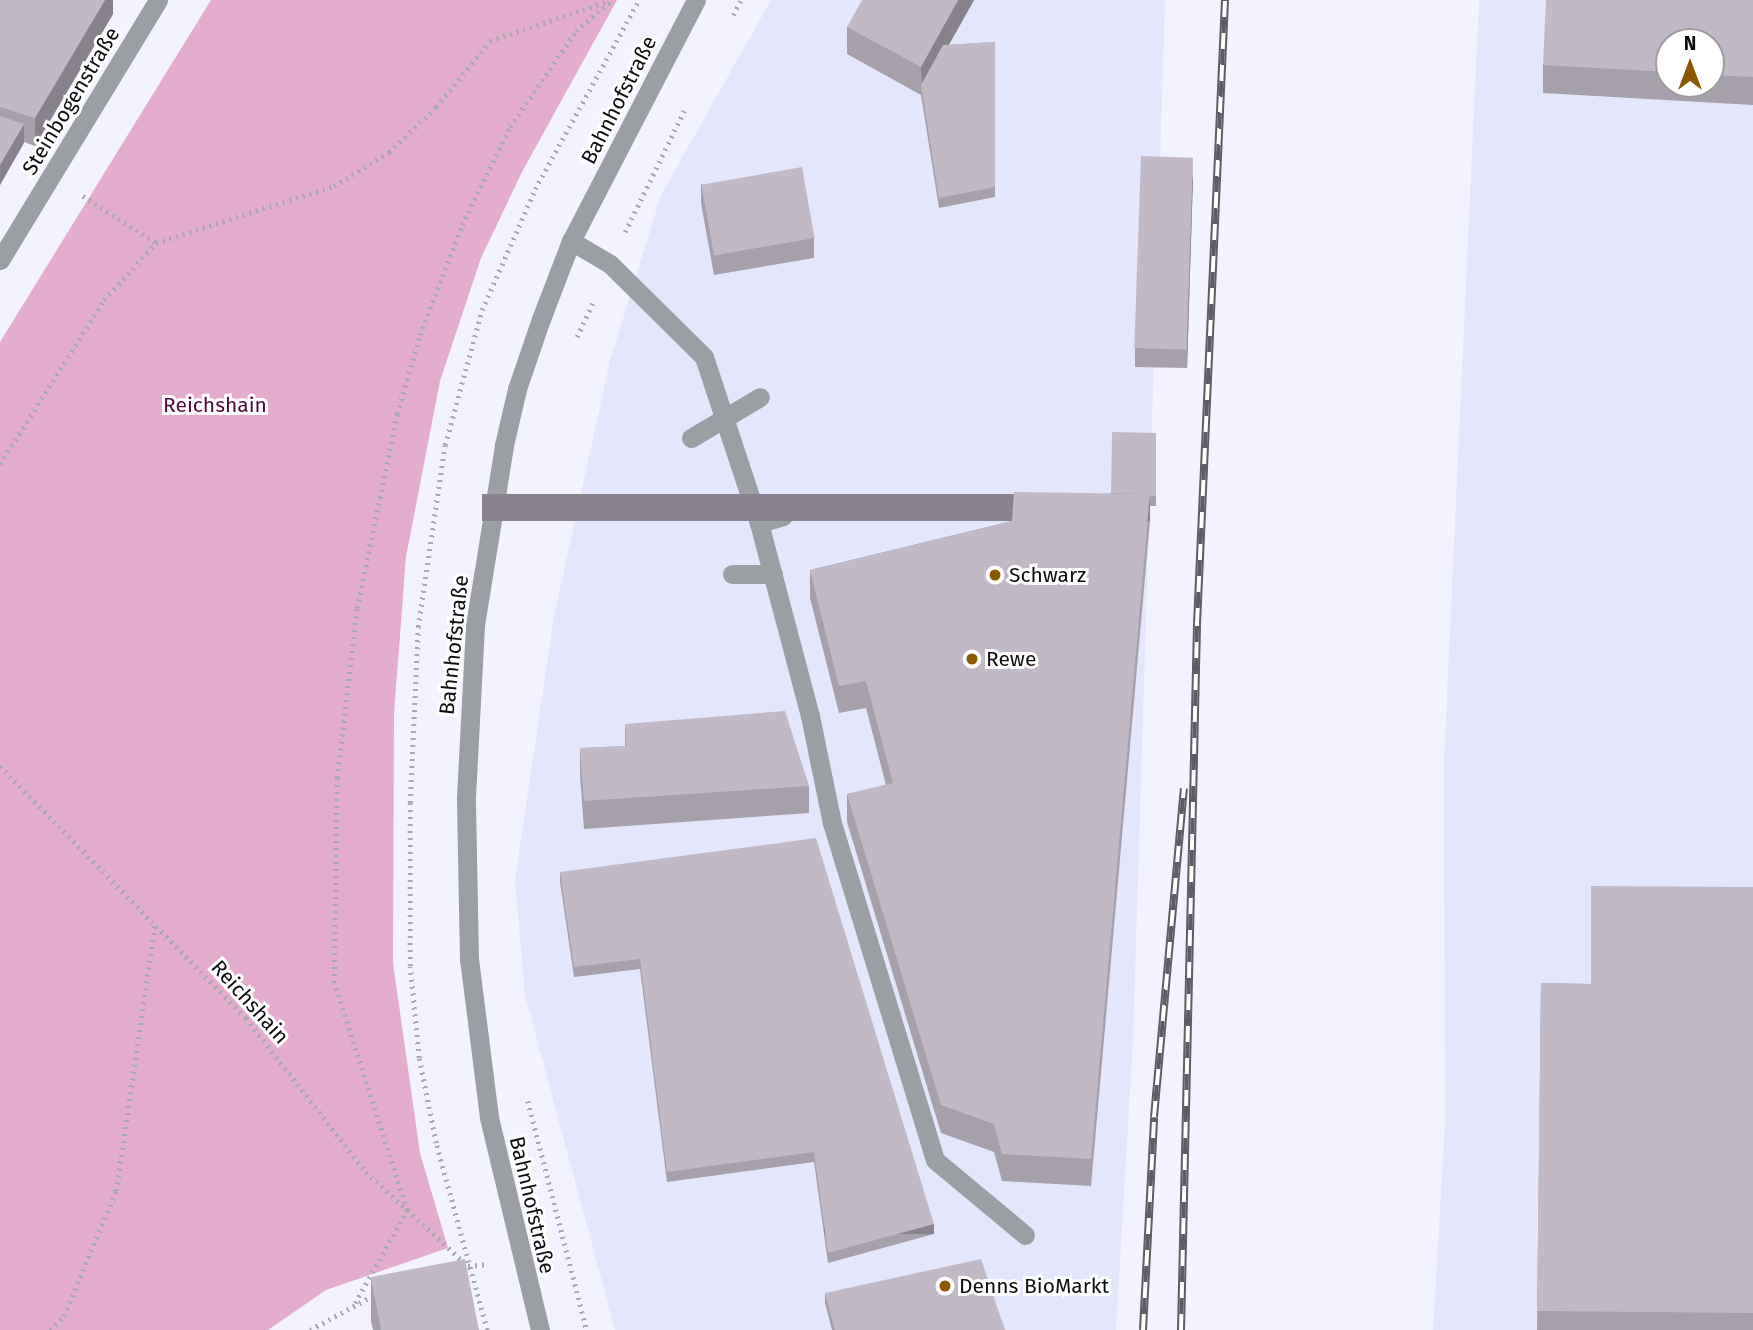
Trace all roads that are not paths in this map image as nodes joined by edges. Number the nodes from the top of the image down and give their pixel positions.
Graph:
1 (158, 0) edge
2 (696, 0) edge
3 (571, 241) junction
4 (0, 260) edge
5 (760, 397) dead end
6 (726, 414) junction
7 (691, 438) dead end
8 (783, 516) dead end
9 (760, 523) junction
10 (732, 574) dead end
11 (773, 574) junction
12 (1025, 1235) dead end
13 (540, 1330) edge

1 - 4 street, Steinbogenstraße
2 - 3 street, Bahnhofstraße
3 - 6 street
3 - 13 street, Bahnhofstraße
5 - 6 street
6 - 7 street
6 - 9 street
8 - 9 street
9 - 11 street
10 - 11 street
11 - 12 street

